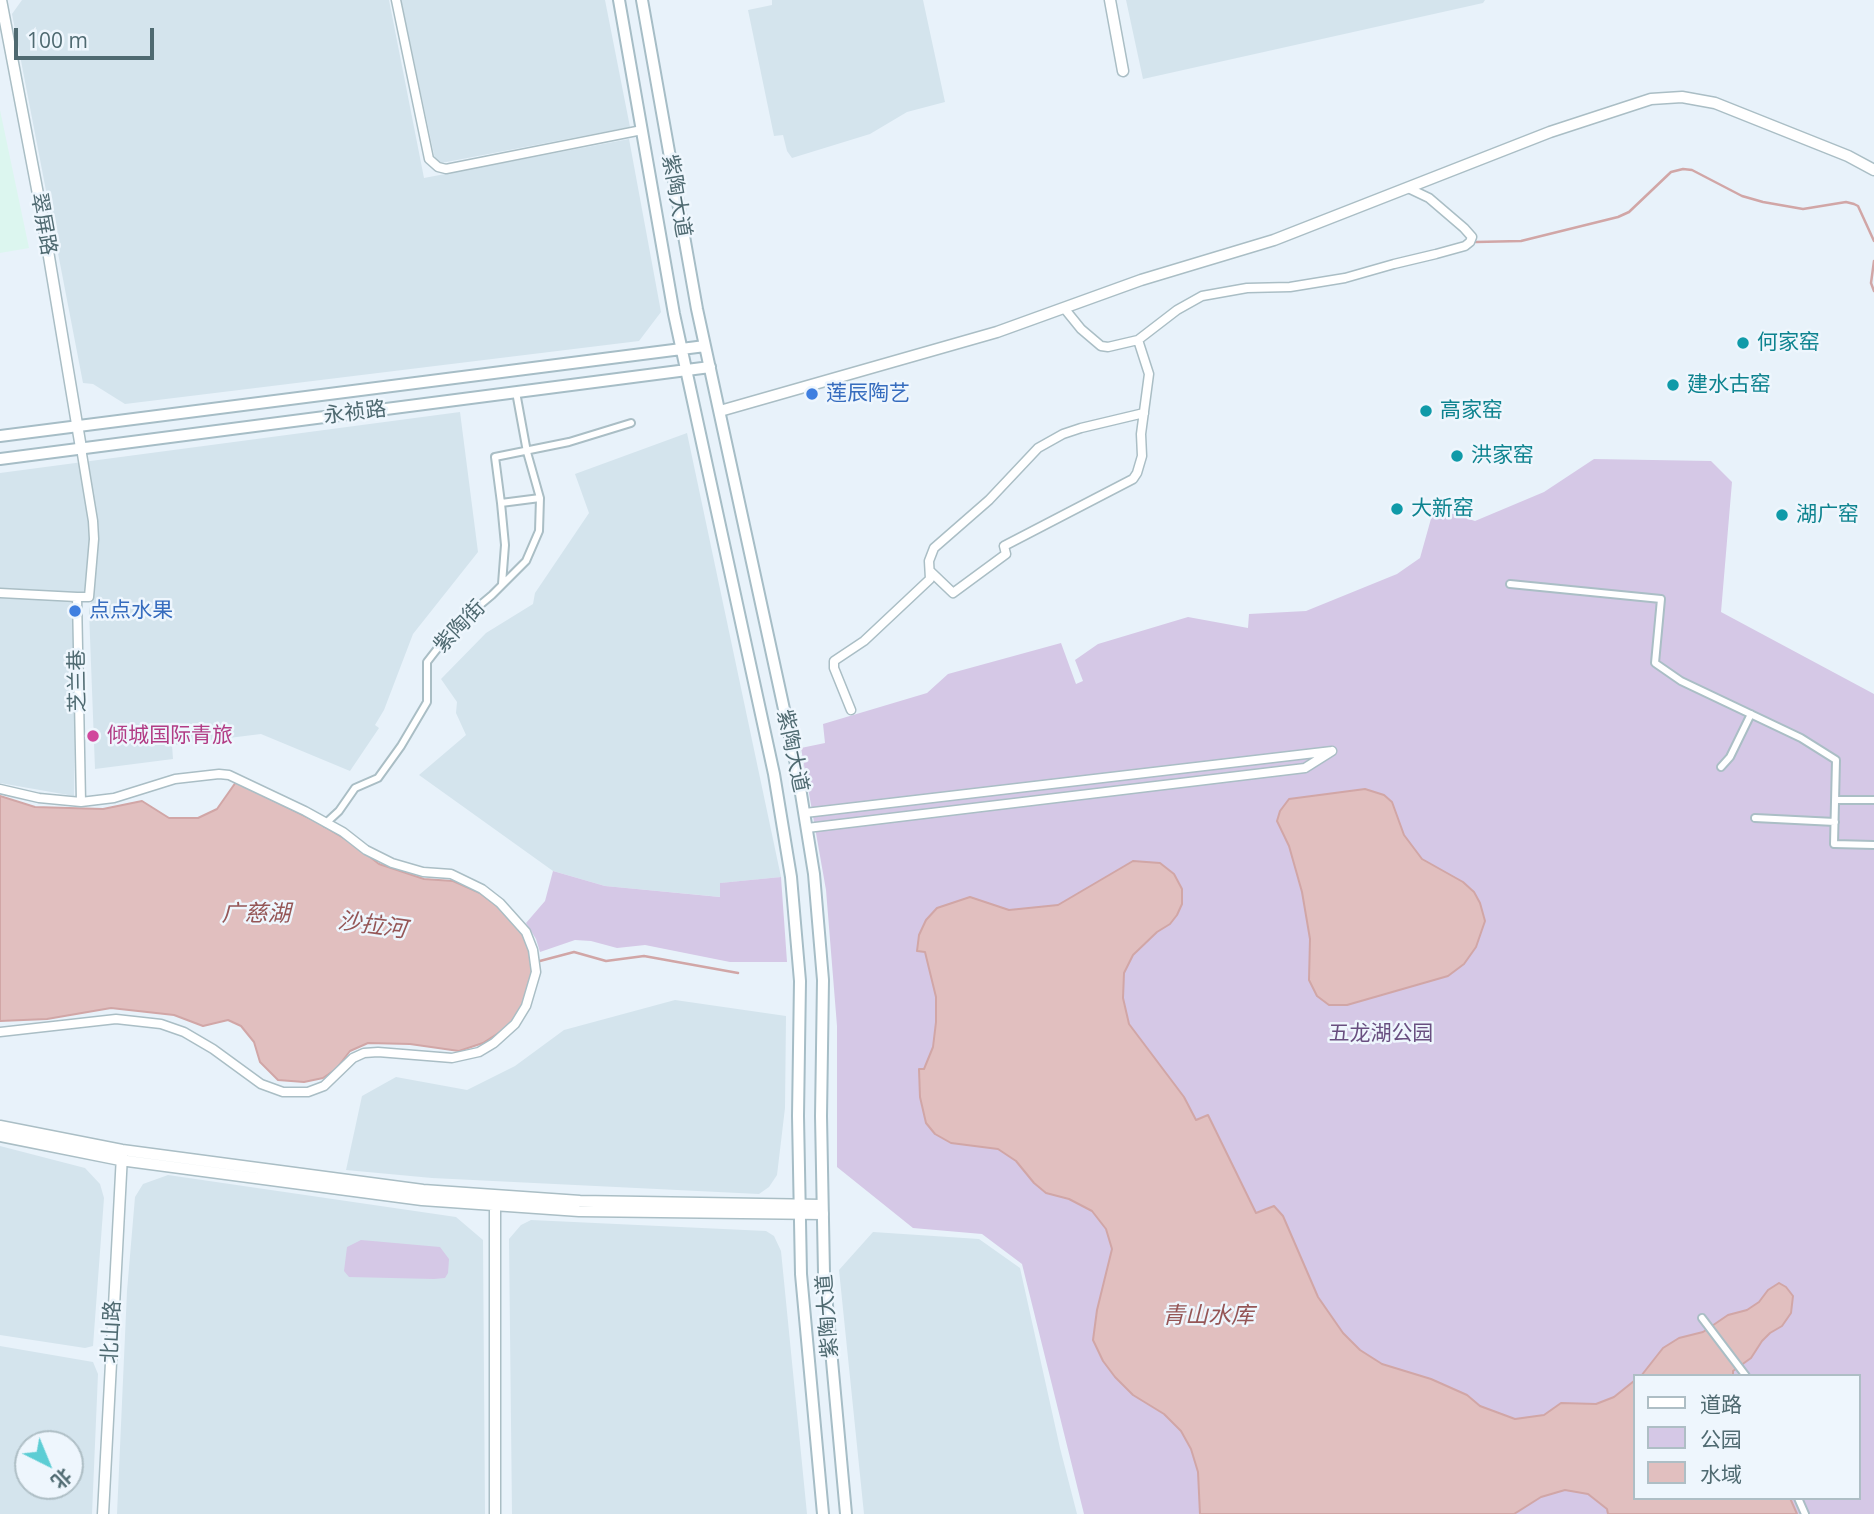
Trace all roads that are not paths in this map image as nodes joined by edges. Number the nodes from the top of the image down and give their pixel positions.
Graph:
1 (1, 0) edge
2 (396, 0) edge
3 (619, 0) edge
4 (642, 0) edge
5 (1110, 0) edge
6 (1123, 71) dead end
7 (642, 130) junction
8 (1874, 170) edge
9 (1408, 188) junction
10 (1064, 308) junction
11 (1138, 340) junction
12 (705, 345) junction
13 (682, 348) junction
14 (710, 367) junction
15 (687, 370) junction
16 (516, 392) junction
17 (720, 411) junction
18 (1144, 413) junction
19 (631, 423) dead end
20 (77, 426) junction
21 (0, 436) edge
22 (81, 448) junction
23 (527, 452) junction
24 (0, 459) edge
25 (540, 498) junction
26 (501, 503) junction
27 (930, 571) junction
28 (502, 584) junction
29 (1510, 584) dead end
30 (0, 593) edge
31 (77, 597) junction
32 (850, 710) dead end
33 (1751, 714) junction
34 (1721, 767) dead end
35 (0, 789) edge
36 (1835, 800) junction
37 (1874, 800) edge
38 (81, 802) junction
39 (805, 813) junction
40 (1755, 818) dead end
41 (1835, 822) junction
42 (326, 823) junction
43 (807, 828) junction
44 (1874, 845) edge
45 (0, 1032) edge
46 (0, 1126) edge
47 (0, 1136) edge
48 (121, 1155) junction
49 (495, 1201) junction
50 (800, 1209) junction
51 (822, 1210) junction
52 (1702, 1318) dead end
53 (1745, 1374) edge
54 (103, 1514) edge
55 (495, 1514) edge
56 (823, 1514) edge
57 (846, 1514) edge

1 - 20 street, 翠屏路
2 - 7 street
3 - 7 main road, 紫陶大道
4 - 12 main road, 紫陶大道
5 - 6 street
7 - 13 main road, 紫陶大道
8 - 9 street
9 - 10 street
9 - 11 street
10 - 11 street
10 - 17 street
11 - 18 street
12 - 13 main road, 永祯路
12 - 14 main road, 紫陶大道
13 - 15 main road, 紫陶大道
13 - 20 main road, 永祯路
14 - 15 main road, 永祯路
14 - 17 main road, 紫陶大道
15 - 16 main road, 永祯路
15 - 50 main road, 紫陶大道
16 - 22 main road, 永祯路
16 - 23 street, 紫陶街
17 - 39 main road, 紫陶大道
18 - 27 street
18 - 27 street
19 - 23 street
20 - 21 main road, 永祯路
20 - 22 street, 翠屏路
22 - 24 main road, 永祯路
22 - 31 street
23 - 25 street, 紫陶街
23 - 26 street
25 - 26 street
25 - 28 street, 紫陶街
26 - 28 street
27 - 32 street
28 - 42 street, 紫陶街
29 - 33 street
30 - 31 street
31 - 38 street, 芝兰巷
33 - 34 street
33 - 36 street
35 - 38 street
36 - 37 street
36 - 41 street
38 - 42 street
39 - 43 main road, 紫陶大道
39 - 43 street
40 - 41 street
41 - 44 street
42 - 45 street
43 - 51 main road, 紫陶大道
46 - 48 street
47 - 48 street
48 - 49 street
48 - 54 street, 北山路
49 - 50 street
49 - 55 street
50 - 51 street
50 - 56 main road, 紫陶大道
51 - 57 main road, 紫陶大道
52 - 53 street

